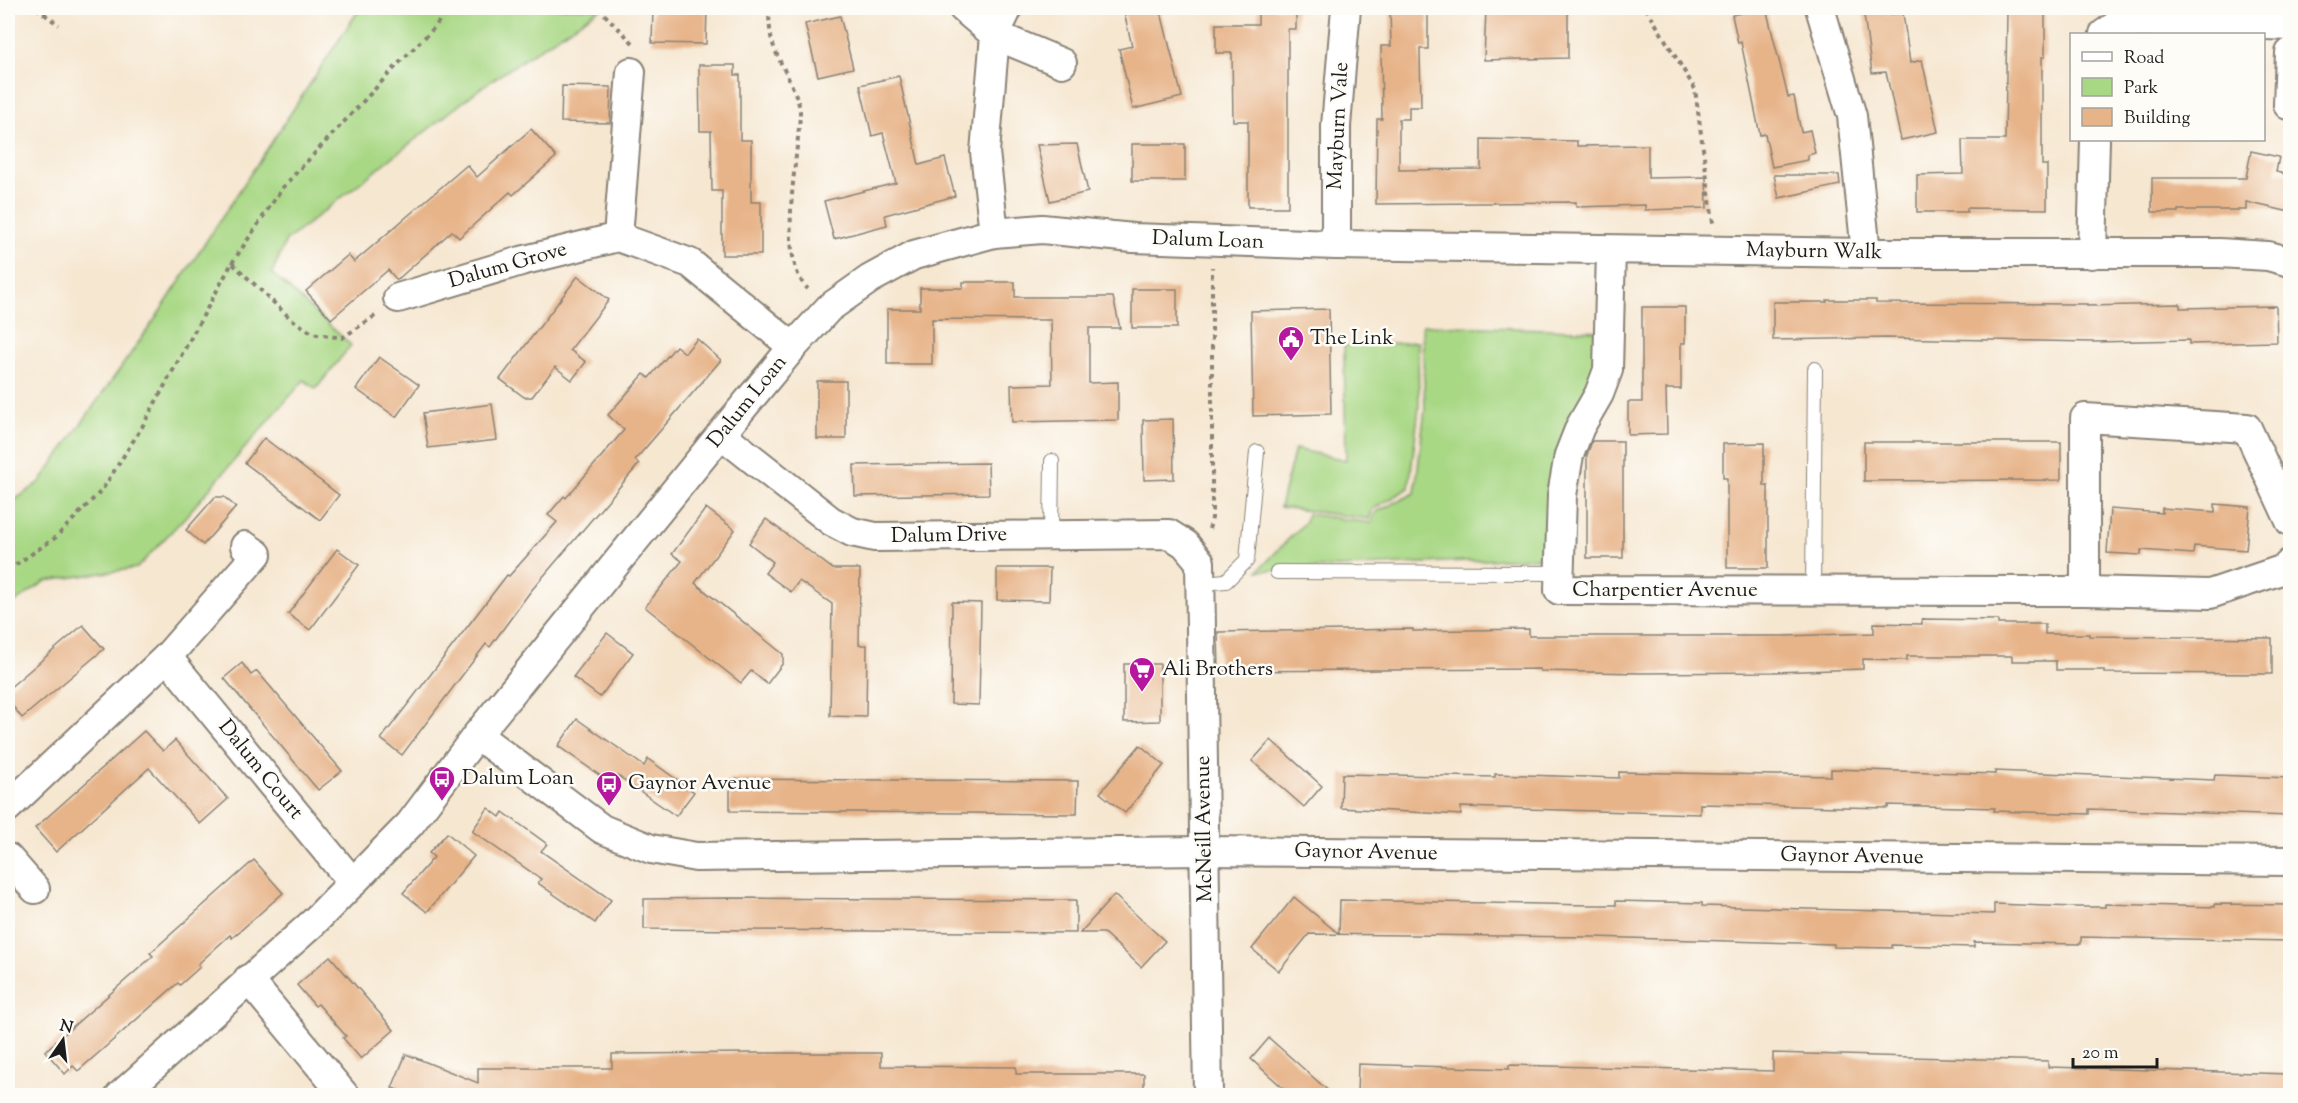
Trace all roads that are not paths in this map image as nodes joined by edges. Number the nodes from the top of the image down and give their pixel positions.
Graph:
1 (963, 8) edge
2 (1008, 8) edge
3 (1346, 8) edge
4 (1820, 8) edge
5 (2195, 15) edge
6 (2290, 26) edge
7 (2105, 33) edge
8 (994, 35) junction
9 (2290, 53) edge
10 (1062, 63) dead end
11 (631, 72) road end
12 (2288, 105) dead end
13 (2095, 141) edge
14 (994, 233) junction
15 (618, 237) junction
16 (1336, 245) junction
17 (1611, 250) junction
18 (1866, 254) junction
19 (2092, 254) junction
20 (2290, 262) edge
21 (398, 298) road end
22 (793, 347) junction
23 (1815, 369) dead end
24 (721, 434) junction
25 (1257, 452) dead end
26 (1052, 461) dead end
27 (2290, 520) edge
28 (1051, 534) junction
29 (245, 546) dead end
30 (2290, 563) edge
31 (1277, 572) dead end
32 (1201, 573) junction
33 (1559, 573) junction
34 (1813, 591) junction
35 (2085, 591) junction
36 (167, 657) junction
37 (477, 735) junction
38 (8, 807) edge
39 (1206, 851) junction
40 (8, 858) edge
41 (2290, 861) edge
42 (352, 884) junction
43 (35, 889) dead end
44 (248, 979) junction
45 (120, 1095) edge
46 (345, 1095) edge
47 (1208, 1095) edge

1 - 8 street
2 - 8 street
3 - 16 street, Mayburn Vale
4 - 18 street
5 - 6 street
5 - 7 street
8 - 10 street
8 - 14 street
9 - 12 street
11 - 15 street
13 - 19 street
14 - 16 street, Dalum Loan
14 - 22 street, Dalum Loan
15 - 21 street, Dalum Grove
15 - 22 street
16 - 17 street, Mayburn Walk
17 - 18 street, Mayburn Walk
17 - 33 street, Charpentier Avenue
18 - 19 street, Mayburn Walk
19 - 20 street, Mayburn Walk
22 - 24 street, Dalum Loan
23 - 34 lane
24 - 28 street, Dalum Drive
24 - 37 street, Dalum Loan
25 - 32 lane
26 - 28 lane
27 - 35 street
28 - 32 street, Dalum Drive
29 - 36 street
30 - 35 street, Charpentier Avenue
31 - 33 lane
32 - 39 street, McNeill Avenue
33 - 34 street, Charpentier Avenue
34 - 35 street, Charpentier Avenue
36 - 38 street
36 - 42 street, Dalum Court
37 - 39 street, Gaynor Avenue
37 - 42 street, Dalum Loan
39 - 41 street, Gaynor Avenue
39 - 47 street, McNeill Avenue
40 - 43 street
42 - 44 street, Dalum Loan
44 - 45 street, Dalum Loan
44 - 46 street

